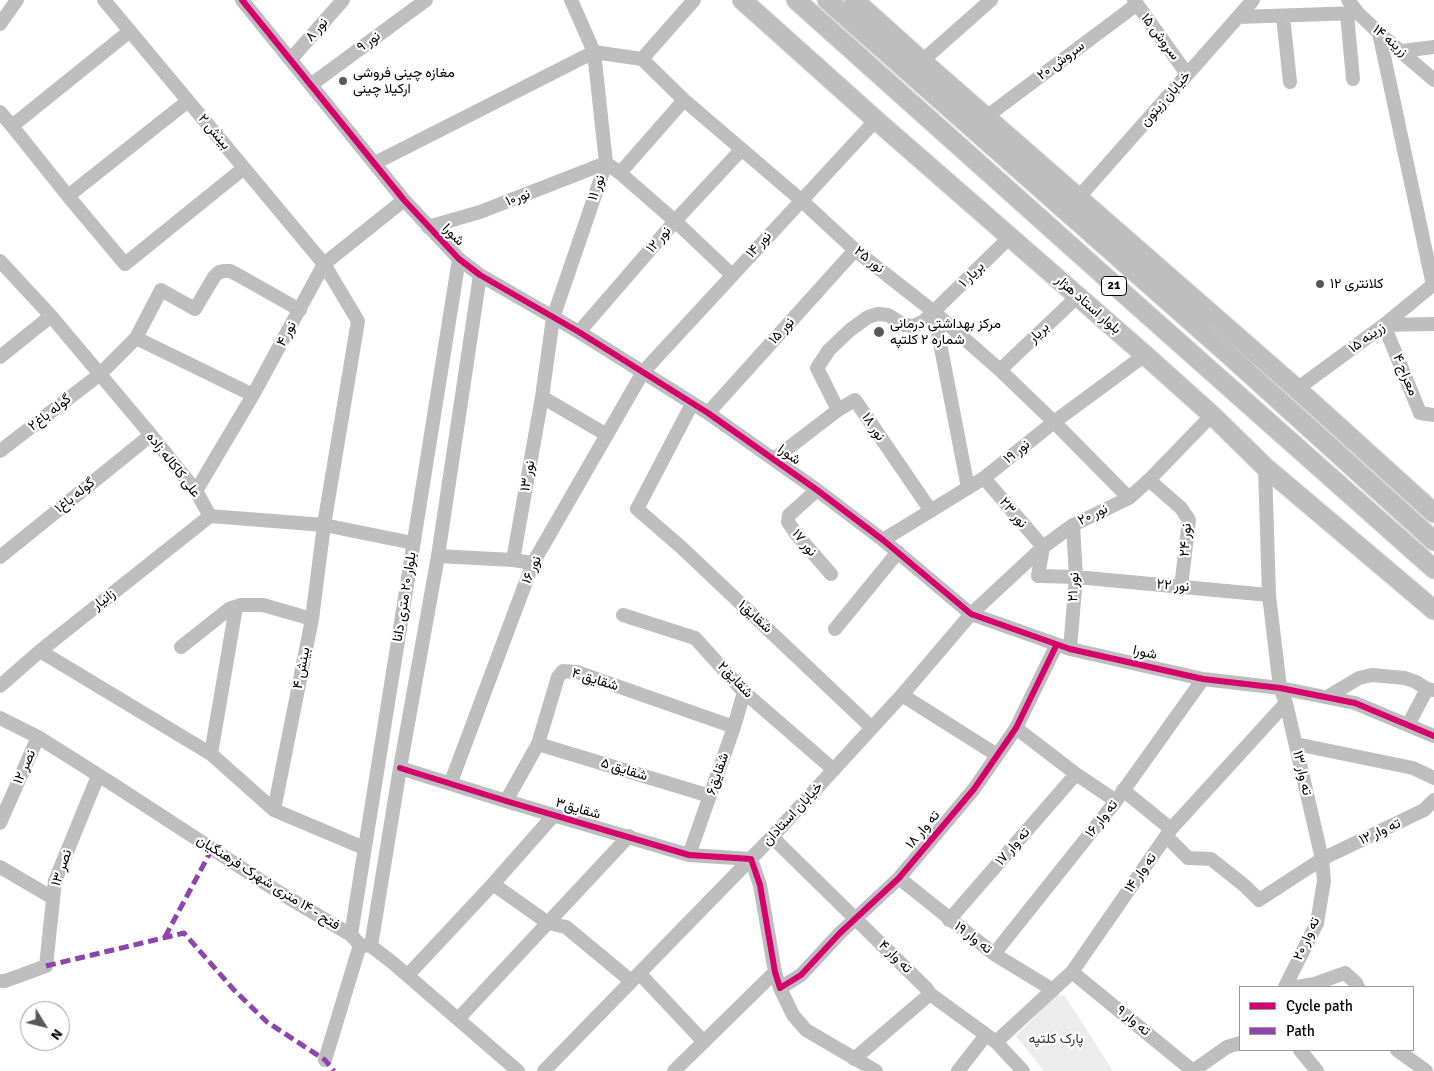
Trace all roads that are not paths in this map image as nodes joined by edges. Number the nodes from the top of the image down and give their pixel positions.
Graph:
1 (17, 0) edge
2 (104, 0) edge
3 (242, 0) edge
4 (343, 0) edge
5 (426, 0) edge
6 (571, 0) edge
7 (694, 0) edge
8 (742, 0) edge
9 (796, 0) edge
10 (827, 0) edge
11 (854, 0) edge
12 (990, 0) edge
13 (1252, 0) edge
14 (1135, 3) edge
15 (1351, 9) edge
16 (1283, 16) junction
17 (1238, 17) junction
18 (0, 24) edge
19 (130, 31) junction
20 (1379, 33) junction
21 (1434, 47) edge
22 (594, 52) junction
23 (1402, 52) junction
24 (291, 59) junction
25 (642, 59) junction
26 (922, 61) junction
27 (1187, 74) junction
28 (1353, 79) dead end
29 (1434, 80) edge
30 (1290, 82) dead end
31 (312, 84) junction
32 (188, 100) junction
33 (684, 100) junction
34 (0, 112) edge
35 (986, 117) junction
36 (876, 120) junction
37 (12, 126) junction
38 (741, 150) junction
39 (375, 163) junction
40 (606, 163) junction
41 (244, 168) junction
42 (620, 173) junction
43 (68, 196) junction
44 (1079, 197) junction
45 (404, 200) junction
46 (801, 200) junction
47 (675, 221) junction
48 (428, 227) junction
49 (1010, 238) junction
50 (855, 250) junction
51 (459, 258) junction
52 (1, 262) edge
53 (324, 264) junction
54 (480, 275) junction
55 (732, 275) junction
56 (1434, 284) edge
57 (1078, 296) junction
58 (300, 310) junction
59 (934, 312) junction
60 (51, 316) junction
61 (553, 318) junction
62 (1434, 324) edge
63 (1384, 325) junction
64 (578, 332) junction
65 (136, 338) junction
66 (1145, 355) junction
67 (0, 357) edge
68 (1000, 370) junction
69 (643, 372) junction
70 (99, 375) junction
71 (1298, 389) junction
72 (253, 395) junction
73 (542, 397) junction
74 (692, 404) junction
75 (838, 410) junction
76 (708, 413) junction
77 (1212, 415) junction
78 (1434, 415) edge
79 (1054, 422) junction
80 (607, 435) junction
81 (151, 436) junction
82 (0, 451) edge
83 (774, 459) junction
84 (1265, 467) junction
85 (984, 478) junction
86 (1149, 480) junction
87 (968, 488) junction
88 (817, 490) junction
89 (196, 491) junction
90 (1129, 498) junction
91 (931, 512) junction
92 (1434, 512) edge
93 (210, 516) junction
94 (324, 525) junction
95 (1073, 525) junction
96 (883, 540) junction
97 (1434, 540) edge
98 (413, 543) junction
99 (1042, 547) junction
100 (898, 552) junction
101 (438, 556) junction
102 (0, 557) edge
103 (513, 560) junction
104 (533, 563) junction
105 (1433, 569) edge
106 (831, 574) dead end
107 (1076, 577) junction
108 (1181, 587) junction
109 (1269, 595) junction
110 (236, 607) junction
111 (1434, 610) edge
112 (971, 614) junction
113 (623, 615) dead end
114 (312, 619) junction
115 (835, 629) dead end
116 (181, 647) dead end
117 (1063, 647) junction
118 (40, 651) junction
119 (1203, 679) junction
120 (0, 686) edge
121 (1280, 688) junction
122 (1431, 690) edge
123 (744, 692) junction
124 (902, 695) junction
125 (1327, 697) junction
126 (1286, 703) junction
127 (0, 718) edge
128 (1408, 724) junction
129 (734, 727) junction
130 (872, 728) junction
131 (1016, 728) junction
132 (1434, 736) edge
133 (38, 738) junction
134 (538, 744) junction
135 (1296, 744) junction
136 (211, 754) junction
137 (997, 755) junction
138 (400, 768) junction
139 (834, 770) junction
140 (1076, 774) junction
141 (98, 776) junction
142 (1434, 778) edge
143 (451, 782) junction
144 (710, 796) junction
145 (1119, 796) junction
146 (506, 801) junction
147 (1431, 809) edge
148 (274, 810) junction
149 (554, 815) junction
150 (0, 823) edge
151 (1169, 832) junction
152 (629, 836) junction
153 (772, 837) junction
154 (364, 848) junction
155 (689, 855) junction
156 (751, 859) junction
157 (1322, 859) junction
158 (0, 867) edge
159 (899, 878) junction
160 (493, 884) junction
161 (53, 898) junction
162 (856, 919) junction
163 (949, 920) junction
164 (548, 923) junction
165 (361, 942) junction
166 (994, 954) junction
167 (775, 972) junction
168 (1072, 972) junction
169 (408, 975) junction
170 (635, 977) junction
171 (0, 981) edge
172 (1286, 986) edge
173 (1303, 986) edge
174 (1358, 986) edge
175 (780, 988) junction
176 (1053, 990) junction
177 (930, 994) junction
178 (458, 1019) junction
179 (991, 1039) junction
180 (704, 1042) junction
181 (1239, 1043) edge
182 (1301, 1051) edge
183 (1398, 1051) edge
184 (854, 1058) junction
185 (325, 1060) dead end
186 (518, 1071) edge
187 (544, 1071) edge
188 (674, 1071) edge
189 (876, 1071) edge
190 (958, 1071) edge
191 (1023, 1071) edge
192 (1193, 1071) edge
193 (1317, 1071) edge
194 (1426, 1071) edge

1 - 18 street
2 - 19 street, بینش ۲
3 - 24 street, شورا
4 - 24 street, نور ۸
5 - 31 street, نور ۹
6 - 22 street, نور ۱۱
7 - 25 street
8 - 36 main road, بلوار استاد هژار
9 - 105 main road, 21
10 - 97 main road, 21
11 - 26 main road
12 - 26 street
13 - 17 street, خیابان زیتون
14 - 27 street, سروش ۱۵
14 - 35 street, سروش ۲۰
15 - 16 street
15 - 20 street, زرینه ۱۴
15 - 28 street, زرینه ۱۴
16 - 17 street
16 - 30 street
17 - 27 street, خیابان زیتون
19 - 32 street, بینش ۲
19 - 37 street
20 - 23 street, زرینه ۱۴
20 - 56 street
21 - 23 street
22 - 25 street
22 - 39 street
22 - 40 street, نور ۱۱
23 - 29 street, زرینه ۱۴
24 - 31 street, شورا
25 - 33 street, نور ۲۵
26 - 35 main road
27 - 44 street, خیابان زیتون
31 - 39 street, شورا
32 - 41 street, بینش ۲
32 - 43 street
33 - 38 street, نور ۲۵
33 - 42 street
34 - 37 street
35 - 44 main road
36 - 46 street, نور ۱۴
36 - 49 main road, بلوار استاد هژار
37 - 43 street
38 - 46 street, نور ۲۵
38 - 47 street, نور ۱۲
39 - 45 street, شورا
40 - 42 street
40 - 48 street, نور۱۰
40 - 61 street, نور ۱۱
41 - 43 street
41 - 53 street, بینش ۲
42 - 47 street
44 - 71 main road
45 - 48 street, شورا
45 - 53 street, نور ۴
46 - 50 street, نور ۲۵
46 - 55 street, نور ۱۴
47 - 55 street
47 - 64 street, نور ۱۲
48 - 51 street, شورا
49 - 57 main road, بلوار استاد هژار
49 - 59 street, بریار ۱
50 - 59 street, نور ۲۵
50 - 76 street, نور ۱۵
51 - 54 street, شورا
51 - 98 street, بلوار ۲۰ متری دانا
52 - 60 street, علی کاکاله زاده
53 - 58 street, نور ۴
53 - 94 street, بینش ۲
54 - 61 street, شورا
54 - 101 street, بلوار ۲۰ متری دانا
55 - 69 street, نور ۱۴
56 - 63 street, زرینه ۱۵
57 - 66 main road, بلوار استاد هژار
57 - 68 street, بریار
58 - 65 street, گوله باغ۲
58 - 72 street, نور ۴
59 - 68 street, نور ۲۵
59 - 75 street, بریار ۱
59 - 87 street
60 - 67 street
60 - 70 street, علی کاکاله زاده
61 - 64 street, شورا
61 - 73 street, نور ۱۳
62 - 63 street
63 - 71 street, زرینه ۱۵
63 - 78 street, معراج ۴
64 - 69 street, شورا
65 - 70 street, گوله باغ۲
65 - 72 street
66 - 77 main road, بلوار استاد هژار
66 - 79 street, نور ۱۹
68 - 79 street, نور ۲۵
69 - 74 street, شورا
69 - 80 street, نور ۱۶
70 - 81 street, علی کاکاله زاده
70 - 82 street, گوله باغ۲
71 - 92 main road
72 - 89 street, نور ۴
73 - 80 street
73 - 103 street, نور ۱۳
74 - 76 street, شورا
74 - 130 street, شقایق۱
75 - 83 street, نور ۱۸
75 - 91 street, نور ۱۸
76 - 83 street, شورا
77 - 84 main road, بلوار استاد هژار
77 - 86 street, نور ۲۰
79 - 85 street, نور ۱۹
79 - 90 street, نور ۲۵
80 - 104 street, نور ۱۶
81 - 89 street, علی کاکاله زاده
81 - 102 street, گوله باغ۱
83 - 88 street, شورا
84 - 109 street, ته وار ۱۳
84 - 111 main road, بلوار استاد هژار
85 - 87 street, نور ۱۹
85 - 99 street, نور ۲۳
86 - 90 street, نور ۲۰
86 - 108 street, نور ۲۴
87 - 91 street, نور ۱۹
88 - 96 street, شورا
88 - 106 street, نور ۱۷
89 - 93 street, علی کاکاله زاده
90 - 95 street, نور ۲۰
91 - 96 street, نور ۱۹
93 - 94 street
93 - 118 street, زانیار
94 - 98 street
94 - 114 street, بینش ۴
95 - 99 street, نور ۲۰
95 - 107 street, نور ۲۱
96 - 100 street, شورا
98 - 154 street, بلوار ۲۰ متری دانا
99 - 107 street, نور ۲۲
99 - 112 street, نور ۲۰
100 - 112 street, شورا
100 - 115 street
101 - 103 street
101 - 138 street, بلوار ۲۰ متری دانا
103 - 104 street
104 - 143 street, نور ۱۶
107 - 108 street, نور ۲۲
107 - 117 street, نور ۲۱
108 - 109 street, نور ۲۲
109 - 121 street, ته وار ۱۳
110 - 114 street
110 - 116 street
110 - 136 street
112 - 117 street, شورا
112 - 124 street, خیابان استادان
113 - 123 street, شقایق۲
114 - 148 street, بینش ۴
117 - 119 street, شورا
117 - 131 street, ته وار ۱۸
118 - 120 street, زانیار
118 - 136 street
119 - 121 street, شورا
119 - 145 street, ته وار ۱۶
121 - 125 street, شورا
121 - 126 street, ته وار ۱۳
122 - 125 street
122 - 128 street
123 - 129 street, شقایق۶
123 - 139 street, شقایق۲
124 - 130 street, خیابان استادان
124 - 137 street
125 - 128 street, شورا
126 - 135 street, ته وار ۱۳
126 - 151 street, ته وار ۱۴
127 - 133 street, فتح - ۱۴ متری شهرک فرهنگیان
128 - 132 street, شورا
129 - 134 street, شقایق ۴
129 - 144 street, شقایق۶
130 - 139 street, خیابان استادان
131 - 137 street, ته وار ۱۸
131 - 140 street
133 - 141 street, فتح - ۱۴ متری شهرک فرهنگیان
133 - 150 street, نصر ۱۲
134 - 144 street, شقایق ۵
134 - 146 street, شقایق ۴
135 - 142 street
135 - 157 street, ته وار ۱۳
136 - 148 street
137 - 159 street, ته وار ۱۸
138 - 143 street, شقایق۳
138 - 165 street, بلوار ۲۰ متری دانا
139 - 153 street, خیابان استادان
140 - 145 street
140 - 163 street, ته وار ۱۷
141 - 161 street, نصر ۱۳
141 - 165 street, فتح - ۱۴ متری شهرک فرهنگیان
143 - 146 street, شقایق۳
144 - 155 street, شقایق۶
145 - 151 street
145 - 166 street, ته وار ۱۶
146 - 149 street, شقایق۳
147 - 157 street, ته وار ۱۲
148 - 154 street
149 - 152 street, شقایق۳
149 - 160 street
151 - 157 street, ته وار ۱۲
151 - 168 street, ته وار ۱۴
152 - 155 street, شقایق۳
152 - 164 street
153 - 156 street, خیابان استادان
153 - 162 street, ته وار ۴
154 - 165 street, بلوار ۲۰ متری دانا
155 - 156 street, شقایق۳
156 - 167 street
156 - 170 street, خیابان استادان
157 - 172 street, ته وار ۲۰
158 - 161 street
159 - 162 street, ته وار ۱۸
159 - 163 street, ته وار ۱۹
160 - 164 street
160 - 169 street
161 - 171 street, نصر ۱۳
162 - 175 street, ته وار ۱۸
162 - 177 street, ته وار ۴
163 - 166 street, ته وار ۱۹
164 - 170 street
164 - 178 street
165 - 169 street, فتح - ۱۴ متری شهرک فرهنگیان
165 - 185 street
166 - 176 street, ته وار ۱۹
167 - 175 street
167 - 180 street
168 - 176 street, ته وار ۱۴
168 - 192 street, ته وار ۹
169 - 178 street, فتح - ۱۴ متری شهرک فرهنگیان
170 - 180 street
170 - 187 street, خیابان استادان
173 - 174 street
175 - 184 street
176 - 179 street, ته وار ۱۴
177 - 179 street, ته وار ۴
177 - 184 street
178 - 186 street, فتح - ۱۴ متری شهرک فرهنگیان
179 - 190 street, ته وار ۱۴
179 - 191 street, ته وار ۴
180 - 188 street
181 - 192 street
182 - 193 street
183 - 194 street
184 - 189 street

